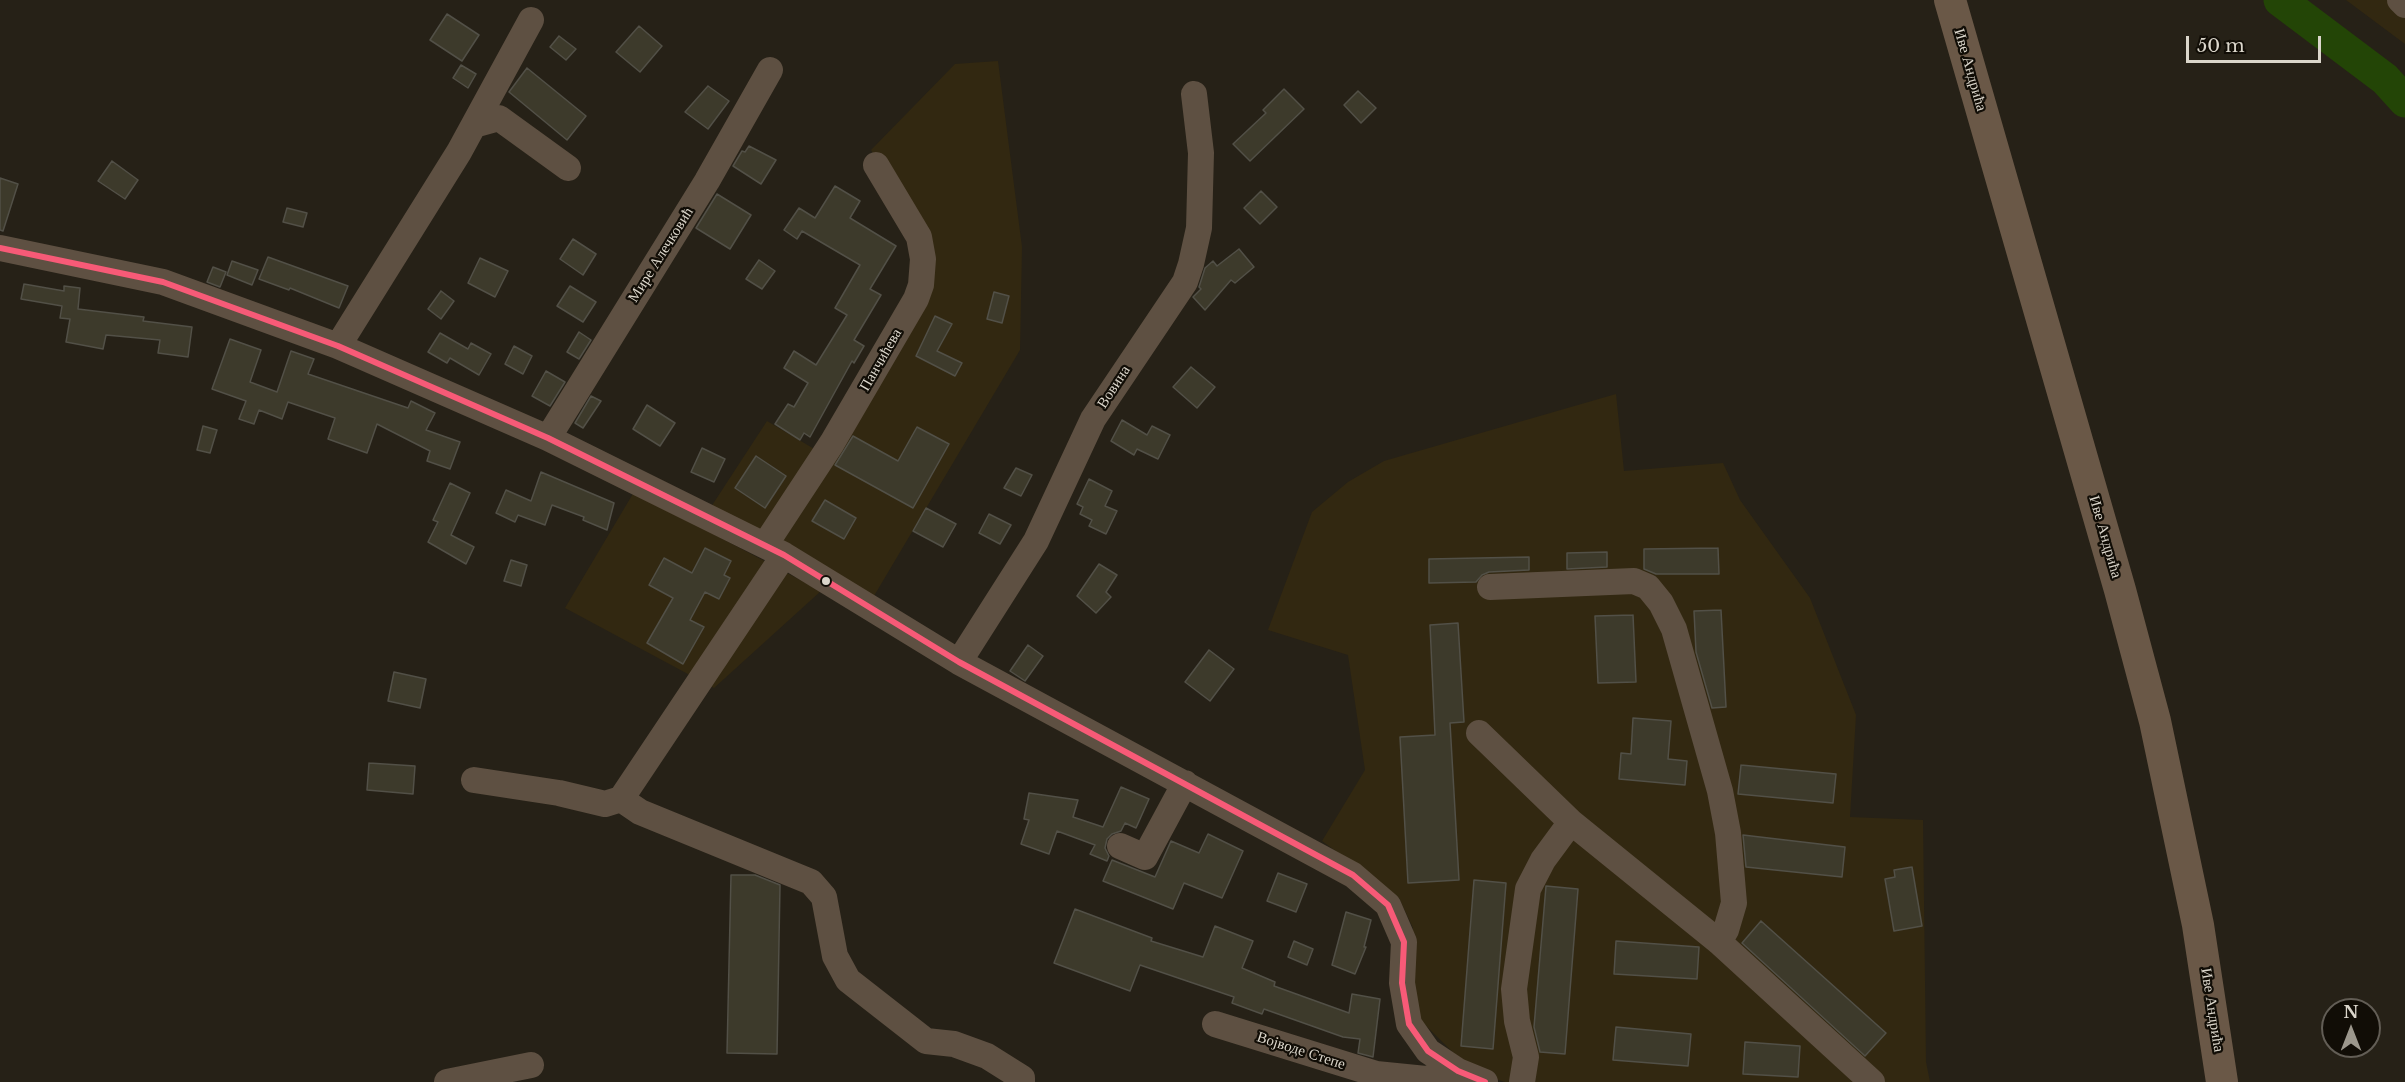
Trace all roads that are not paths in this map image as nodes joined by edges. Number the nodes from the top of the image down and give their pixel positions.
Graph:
1 (1950, 0) edge
2 (2400, 0) edge
3 (2405, 5) edge
4 (531, 20) dead end
5 (770, 70) dead end
6 (1194, 94) dead end
7 (474, 125) junction
8 (876, 165) dead end
9 (568, 168) dead end
10 (0, 248) edge
11 (338, 346) junction
12 (548, 438) junction
13 (774, 550) junction
14 (1490, 586) dead end
15 (959, 662) junction
16 (1479, 733) dead end
17 (474, 780) dead end
18 (1185, 783) junction
19 (621, 799) junction
20 (1571, 822) junction
21 (1120, 846) dead end
22 (1719, 942) junction
23 (1215, 1024) dead end
24 (531, 1065) dead end
25 (1458, 1071) junction
26 (447, 1082) edge
27 (1022, 1082) edge
28 (1485, 1082) edge
29 (1522, 1082) edge
30 (1872, 1082) edge
31 (2222, 1082) edge

1 - 31 main road, Иве Андрића
2 - 3 street
4 - 7 street
5 - 12 street, Мире Алечковић
6 - 15 street, Вовина
7 - 9 street
7 - 11 street
8 - 13 street, Панчићева
10 - 11 street
11 - 12 street
12 - 13 street
13 - 15 street
13 - 19 street, Панчићева
14 - 22 street
15 - 18 street
16 - 20 street
17 - 19 street
18 - 21 street
18 - 25 street
19 - 27 street
20 - 22 street
20 - 29 street
22 - 30 street
23 - 25 street, Војводе Степе
24 - 26 street
25 - 28 street

